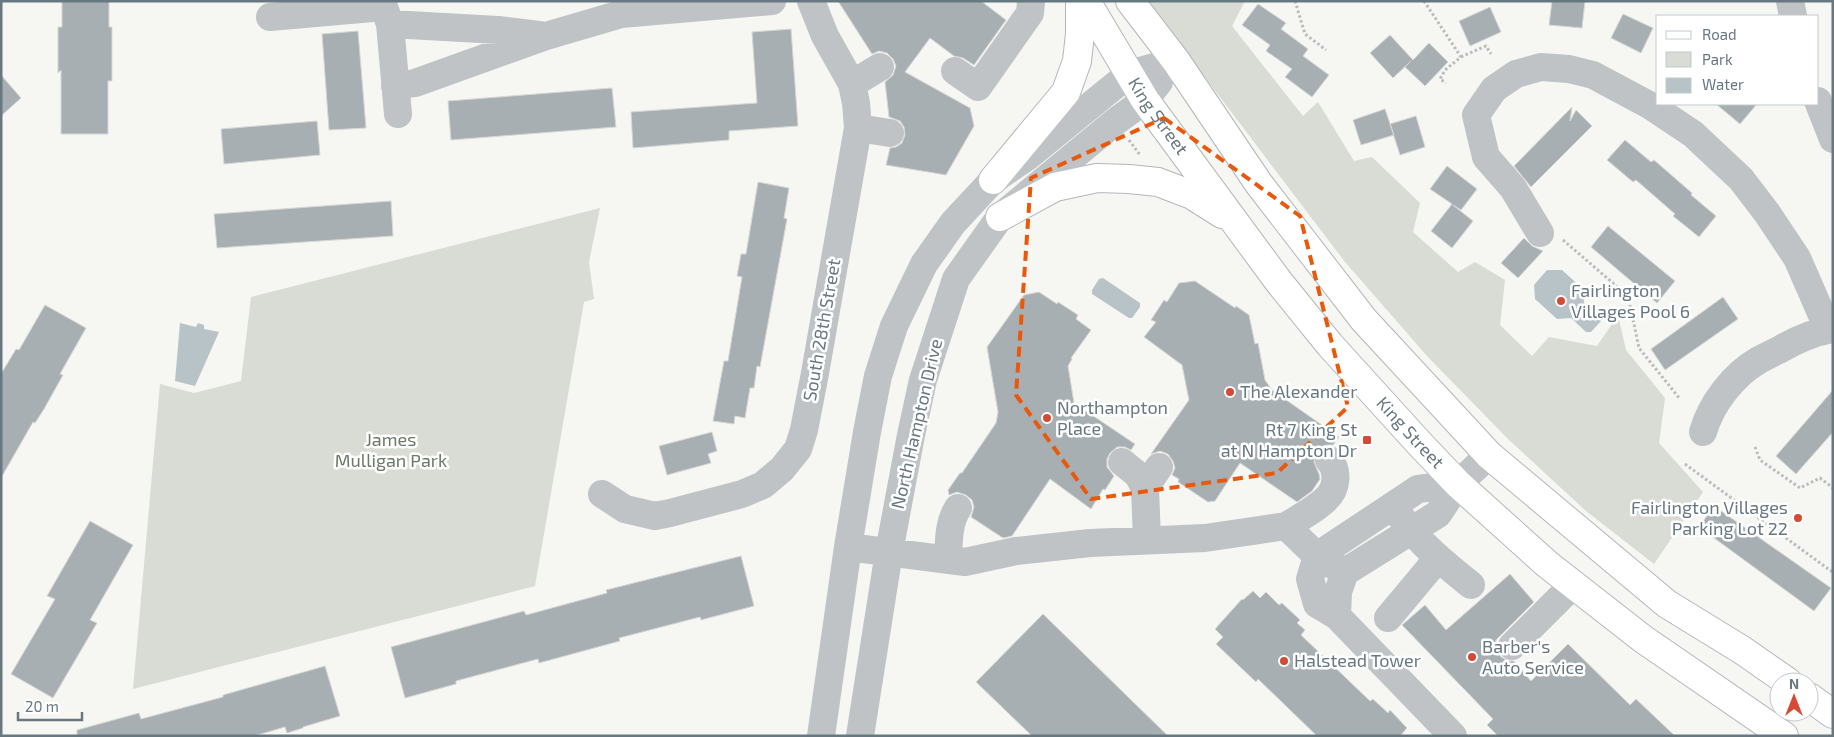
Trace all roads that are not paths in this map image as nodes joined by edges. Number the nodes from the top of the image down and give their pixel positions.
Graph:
1 (772, 1) edge
2 (811, 1) edge
3 (1031, 1) edge
4 (1080, 1) edge
5 (1086, 1) edge
6 (1130, 1) edge
7 (1790, 1) edge
8 (386, 11) edge
9 (1793, 15) edge
10 (270, 18) dead end
11 (546, 36) junction
12 (1176, 61) junction
13 (880, 66) dead end
14 (955, 72) dead end
15 (1129, 74) junction
16 (852, 84) junction
17 (395, 86) junction
18 (1145, 100) junction
19 (1819, 104) edge
20 (398, 114) dead end
21 (858, 128) junction
22 (890, 133) dead end
23 (1833, 139) edge
24 (993, 180) junction
25 (1000, 217) junction
26 (1238, 226) junction
27 (1540, 233) road end
28 (1831, 329) edge
29 (1703, 432) dead end
30 (1489, 455) junction
31 (1328, 460) dead end
32 (1122, 462) dead end
33 (1458, 484) junction
34 (602, 494) dead end
35 (1393, 506) junction
36 (958, 508) dead end
37 (1286, 526) junction
38 (1410, 531) junction
39 (1147, 540) junction
40 (848, 547) junction
41 (889, 552) junction
42 (1317, 556) junction
43 (1436, 557) junction
44 (948, 560) junction
45 (1345, 572) junction
46 (1471, 585) dead end
47 (1574, 585) junction
48 (1337, 616) junction
49 (1388, 618) dead end
50 (1512, 646) dead end
51 (1774, 672) edge
52 (1819, 704) edge
53 (1833, 714) edge
54 (821, 736) edge
55 (860, 736) edge
56 (1453, 736) edge
57 (1784, 736) edge

1 - 11 street
2 - 16 street, South 28th Street
3 - 14 street
4 - 24 main road
5 - 15 main road, King Street
6 - 12 main road
7 - 9 street
8 - 10 street
8 - 11 street
8 - 17 street
11 - 17 street
12 - 15 street
12 - 18 street, North Hampton Drive
12 - 30 main road
13 - 16 street
15 - 18 main road, King Street
15 - 24 street
16 - 21 street, South 28th Street
17 - 20 street
18 - 25 street, North Hampton Drive
18 - 26 main road, King Street
19 - 23 street
21 - 22 street
21 - 34 street, South 28th Street
24 - 40 street
25 - 26 main road
25 - 41 street, North Hampton Drive
26 - 33 main road, King Street
27 - 28 street
28 - 29 street
30 - 33 street
30 - 51 main road
31 - 37 street
32 - 39 street
33 - 35 street
33 - 38 street
33 - 47 main road, King Street
35 - 38 street
35 - 42 street
36 - 44 street
37 - 39 street
37 - 42 street
38 - 43 street
38 - 45 street
39 - 44 street
40 - 41 street
40 - 54 street
41 - 44 street
41 - 55 street, North Hampton Drive
42 - 45 street
42 - 48 street
43 - 46 street
43 - 49 street
45 - 48 street
47 - 50 street
47 - 57 main road, King Street
48 - 56 street
52 - 53 main road

